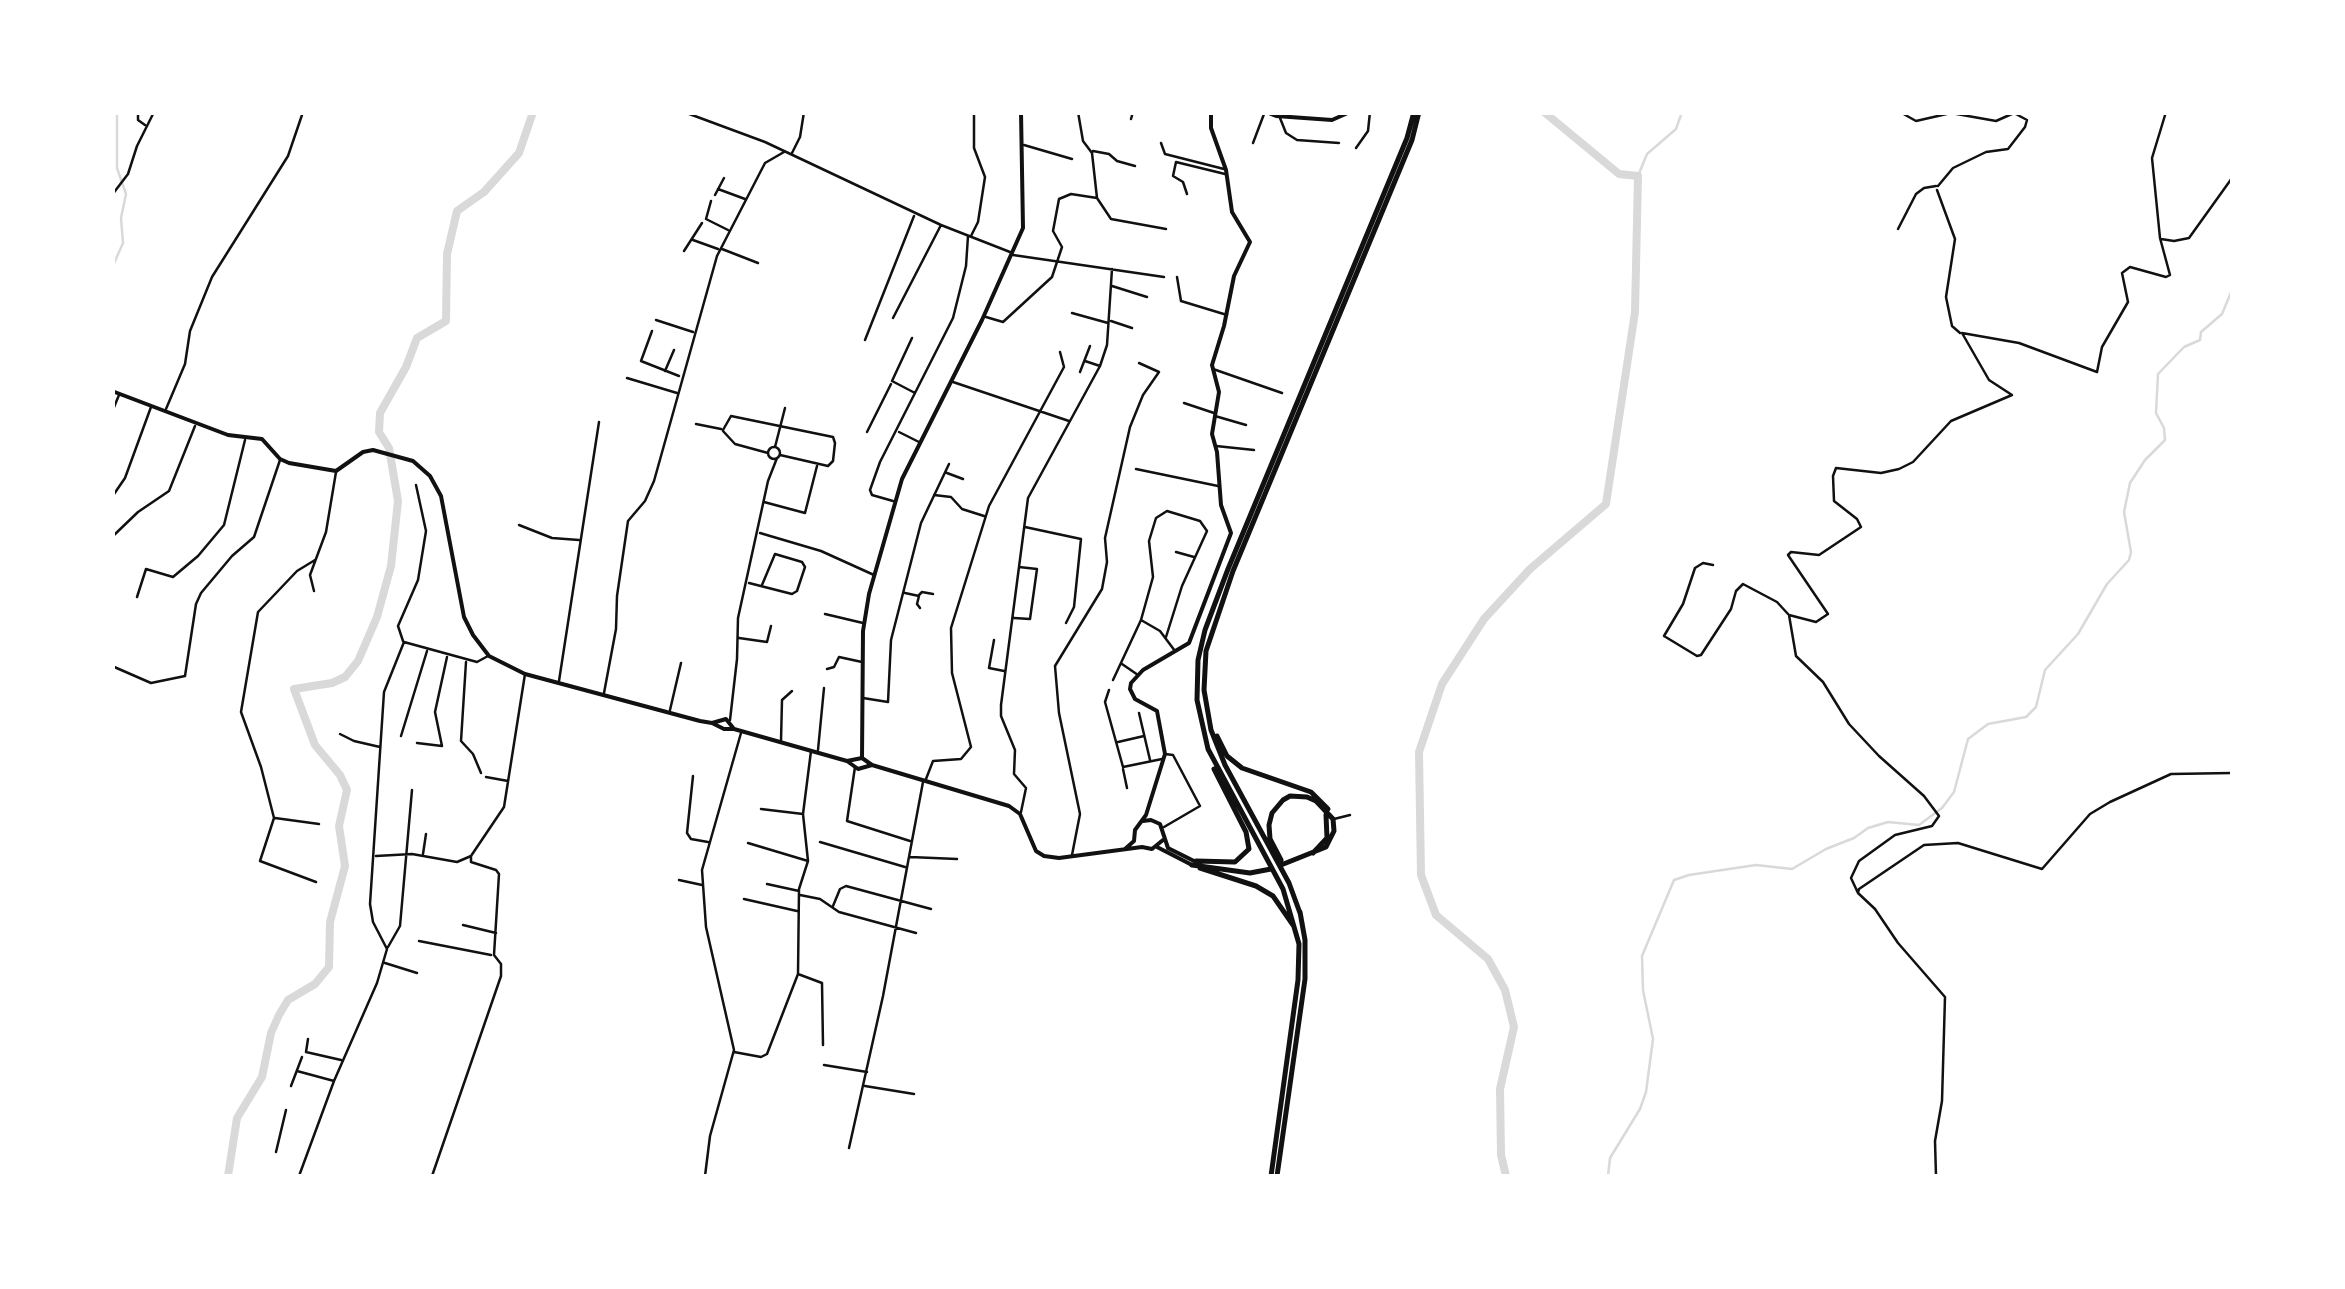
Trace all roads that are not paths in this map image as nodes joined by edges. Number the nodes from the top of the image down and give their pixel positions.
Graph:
1 (138, 112) edge
2 (154, 112) edge
3 (302, 112) edge
4 (684, 112) edge
5 (804, 112) edge
6 (974, 112) edge
7 (1022, 112) edge
8 (1078, 112) edge
9 (1133, 112) edge
10 (1212, 112) edge
11 (1265, 112) edge
12 (1350, 112) edge
13 (1416, 112) edge
14 (1900, 112) edge
15 (2166, 112) edge
16 (1367, 113) edge
17 (1274, 114) edge
18 (1280, 116) junction
19 (1131, 118) dead end
20 (147, 126) junction
21 (1161, 143) dead end
22 (1338, 143) dead end
23 (1253, 144) dead end
24 (1022, 145) junction
25 (1356, 148) dead end
26 (1091, 150) junction
27 (784, 152) junction
28 (791, 154) junction
29 (1072, 158) dead end
30 (1136, 166) dead end
31 (1226, 172) junction
32 (724, 178) dead end
33 (2232, 178) edge
34 (1938, 186) junction
35 (718, 189) junction
36 (1187, 194) dead end
37 (112, 195) edge
38 (715, 195) dead end
39 (1097, 198) junction
40 (747, 200) junction
41 (712, 201) dead end
42 (914, 214) junction
43 (702, 223) dead end
44 (941, 225) junction
45 (1898, 228) dead end
46 (1166, 229) dead end
47 (730, 230) junction
48 (969, 236) junction
49 (2160, 238) junction
50 (691, 240) junction
51 (720, 249) junction
52 (684, 252) dead end
53 (1012, 253) junction
54 (1059, 261) junction
55 (758, 263) dead end
56 (1112, 269) junction
57 (1164, 277) dead end
58 (1177, 278) dead end
59 (1110, 286) junction
60 (1148, 297) dead end
61 (1072, 313) dead end
62 (1226, 315) junction
63 (983, 316) junction
64 (893, 318) dead end
65 (656, 320) dead end
66 (1109, 322) junction
67 (1132, 328) dead end
68 (652, 331) dead end
69 (694, 332) junction
70 (1961, 333) junction
71 (912, 338) dead end
72 (865, 340) dead end
73 (1090, 346) dead end
74 (674, 350) dead end
75 (1060, 352) dead end
76 (1084, 361) junction
77 (1139, 362) dead end
78 (1100, 366) junction
79 (1212, 368) junction
80 (665, 371) junction
81 (1080, 372) dead end
82 (681, 377) junction
83 (627, 378) dead end
84 (952, 381) junction
85 (892, 382) junction
86 (112, 391) edge
87 (677, 393) junction
88 (1282, 393) dead end
89 (120, 394) junction
90 (916, 394) junction
91 (1184, 403) dead end
92 (152, 406) junction
93 (785, 408) dead end
94 (166, 410) junction
95 (1039, 411) junction
96 (112, 412) edge
97 (1214, 414) junction
98 (599, 422) dead end
99 (1070, 422) junction
100 (196, 423) junction
101 (696, 424) dead end
102 (1246, 425) dead end
103 (780, 426) junction
104 (722, 430) junction
105 (898, 431) junction
106 (867, 432) dead end
107 (245, 438) junction
108 (921, 442) junction
109 (1214, 446) junction
110 (775, 447) junction
111 (1254, 450) dead end
112 (769, 455) junction
113 (778, 457) junction
114 (280, 459) junction
115 (817, 464) junction
116 (950, 464) dead end
117 (771, 467) junction
118 (1136, 469) dead end
119 (336, 472) junction
120 (945, 472) junction
121 (963, 479) dead end
122 (416, 485) dead end
123 (1220, 487) junction
124 (932, 495) junction
125 (112, 497) edge
126 (764, 502) junction
127 (893, 502) junction
128 (985, 516) junction
129 (520, 525) dead end
130 (1024, 527) junction
131 (758, 532) junction
132 (112, 537) edge
133 (579, 540) junction
134 (1176, 552) dead end
135 (1196, 558) junction
136 (315, 560) junction
137 (1713, 565) dead end
138 (1018, 567) junction
139 (874, 575) junction
140 (746, 583) junction
141 (762, 584) junction
142 (314, 591) dead end
143 (904, 592) junction
144 (932, 594) dead end
145 (919, 596) junction
146 (137, 598) dead end
147 (920, 608) dead end
148 (825, 614) dead end
149 (1789, 615) junction
150 (1012, 617) junction
151 (1141, 620) junction
152 (864, 623) junction
153 (1066, 623) dead end
154 (771, 626) dead end
155 (1166, 637) junction
156 (738, 638) junction
157 (994, 640) dead end
158 (405, 642) junction
159 (428, 648) junction
160 (1176, 652) junction
161 (448, 654) junction
162 (487, 654) junction
163 (467, 659) junction
164 (862, 662) junction
165 (681, 663) dead end
166 (1120, 663) junction
167 (112, 666) edge
168 (827, 668) dead end
169 (1006, 672) junction
170 (525, 674) junction
171 (1138, 675) junction
172 (1113, 680) dead end
173 (559, 683) junction
174 (824, 688) dead end
175 (1109, 690) dead end
176 (1204, 690) junction
177 (792, 691) dead end
178 (604, 695) junction
179 (861, 698) junction
180 (669, 713) junction
181 (1139, 713) dead end
182 (727, 724) junction
183 (742, 732) junction
184 (1203, 732) junction
185 (340, 734) dead end
186 (401, 736) dead end
187 (1144, 736) junction
188 (782, 742) junction
189 (1117, 742) junction
190 (417, 743) dead end
191 (380, 747) junction
192 (814, 751) junction
193 (1164, 756) junction
194 (1150, 762) junction
195 (859, 763) junction
196 (1122, 767) junction
197 (481, 773) dead end
198 (2232, 773) edge
199 (486, 776) dead end
200 (693, 776) dead end
201 (924, 780) junction
202 (508, 782) junction
203 (1128, 788) dead end
204 (412, 790) dead end
205 (1149, 804) junction
206 (1323, 808) junction
207 (761, 809) dead end
208 (803, 814) junction
209 (1020, 814) junction
210 (1350, 814) dead end
211 (274, 818) junction
212 (1332, 819) junction
213 (1151, 820) junction
214 (1143, 821) junction
215 (319, 824) dead end
216 (1163, 828) junction
217 (1328, 831) junction
218 (426, 834) dead end
219 (1135, 838) junction
220 (1163, 840) junction
221 (709, 842) junction
222 (820, 842) dead end
223 (911, 842) junction
224 (748, 843) dead end
225 (1142, 847) junction
226 (1156, 847) junction
227 (1125, 849) junction
228 (374, 856) junction
229 (405, 856) junction
230 (423, 856) junction
231 (470, 856) junction
232 (1072, 856) junction
233 (908, 857) junction
234 (956, 859) dead end
235 (808, 861) junction
236 (1293, 862) junction
237 (1194, 863) junction
238 (906, 867) junction
239 (679, 880) dead end
240 (316, 882) dead end
241 (767, 884) dead end
242 (702, 885) junction
243 (799, 893) junction
244 (1858, 893) junction
245 (744, 899) dead end
246 (900, 901) junction
247 (832, 908) junction
248 (930, 909) dead end
249 (799, 911) junction
250 (1300, 913) junction
251 (463, 925) dead end
252 (895, 928) junction
253 (496, 933) junction
254 (916, 934) dead end
255 (419, 941) dead end
256 (387, 948) junction
257 (494, 955) junction
258 (384, 963) junction
259 (417, 973) dead end
260 (798, 974) junction
261 (1293, 1021) junction
262 (308, 1039) dead end
263 (823, 1045) dead end
264 (734, 1052) junction
265 (302, 1058) dead end
266 (343, 1061) junction
267 (824, 1065) dead end
268 (296, 1071) junction
269 (867, 1072) junction
270 (334, 1081) junction
271 (291, 1086) dead end
272 (864, 1086) junction
273 (914, 1094) dead end
274 (286, 1110) dead end
275 (850, 1148) dead end
276 (276, 1152) dead end
277 (300, 1175) edge
278 (432, 1176) edge
279 (704, 1176) edge
280 (1274, 1176) edge
281 (1936, 1176) edge

1 - 20 street
2 - 20 street
3 - 94 street
4 - 27 street
5 - 28 street
6 - 48 street
7 - 24 main road
8 - 26 street
9 - 19 street
10 - 31 main road
11 - 17 main road
11 - 23 street
12 - 18 main road
13 - 176 highway
13 - 184 highway
14 - 34 street
15 - 49 street
16 - 25 street
17 - 18 main road
18 - 22 street
20 - 37 street
21 - 31 street
24 - 29 street
24 - 53 main road
26 - 30 street
26 - 39 street
27 - 28 street
27 - 40 street
28 - 42 street
31 - 36 street
31 - 62 main road
32 - 35 street
33 - 49 street
34 - 45 street
34 - 70 street
35 - 38 street
35 - 40 street
39 - 46 street
39 - 54 street
40 - 47 street
41 - 47 street
42 - 44 street
42 - 72 street
43 - 50 street
44 - 48 street
44 - 64 street
47 - 51 street
48 - 53 street
48 - 90 street
49 - 70 street
50 - 51 street
50 - 52 street
51 - 55 street
51 - 69 street
53 - 54 street
53 - 63 main road
54 - 56 street
54 - 63 street
56 - 57 street
56 - 59 street
58 - 62 street
59 - 60 street
59 - 66 street
61 - 66 street
62 - 79 main road
63 - 84 main road
65 - 69 street
66 - 67 street
66 - 78 street
68 - 80 street
69 - 82 street
70 - 149 street
71 - 85 street
73 - 76 street
74 - 80 street
75 - 95 street
76 - 78 street
76 - 81 street
77 - 232 street
78 - 99 street
79 - 88 street
79 - 97 main road
80 - 82 street
82 - 87 street
83 - 87 street
84 - 95 street
84 - 108 main road
85 - 90 street
85 - 106 street
86 - 89 main road
87 - 178 street
89 - 92 main road
89 - 96 street
90 - 105 street
91 - 97 street
92 - 94 main road
92 - 125 street
93 - 103 street
94 - 100 main road
95 - 99 street
95 - 128 street
97 - 102 street
97 - 109 main road
98 - 133 street
99 - 130 street
100 - 107 main road
100 - 132 street
101 - 104 street
103 - 104 street
103 - 110 street
103 - 115 street
104 - 112 street
105 - 108 street
105 - 127 street
107 - 114 main road
107 - 146 street
108 - 127 main road
109 - 111 street
109 - 123 main road
110 - 112 street
110 - 113 street
112 - 113 street
112 - 117 street
113 - 115 street
113 - 117 street
114 - 119 main road
114 - 167 street
115 - 126 street
116 - 120 street
117 - 126 street
118 - 123 street
119 - 136 street
119 - 162 main road
120 - 121 street
120 - 124 street
122 - 158 street
123 - 160 main road
124 - 128 street
124 - 143 street
126 - 131 street
127 - 139 main road
128 - 201 street
129 - 133 street
130 - 138 street
130 - 153 street
131 - 139 street
131 - 140 street
133 - 173 street
134 - 135 street
135 - 151 street
135 - 155 street
136 - 142 street
136 - 211 street
137 - 149 street
138 - 150 street
138 - 150 street
139 - 152 main road
140 - 141 street
140 - 156 street
141 - 141 street
143 - 145 street
143 - 179 street
144 - 145 street
145 - 147 street
148 - 152 street
149 - 244 street
150 - 169 street
151 - 155 street
151 - 166 street
152 - 164 main road
154 - 156 street
155 - 160 street
156 - 182 street
157 - 169 street
158 - 159 street
158 - 191 street
159 - 161 street
159 - 186 street
160 - 171 main road
161 - 163 street
161 - 190 street
162 - 163 street
162 - 170 main road
163 - 197 street
164 - 168 street
164 - 179 main road
165 - 180 street
166 - 171 street
166 - 172 street
169 - 209 street
170 - 173 main road
170 - 202 street
171 - 193 main road
173 - 178 main road
174 - 192 street
175 - 189 street
176 - 212 highway
176 - 250 highway
177 - 188 street
178 - 180 main road
179 - 195 main road
180 - 182 main road
181 - 187 street
182 - 183 main road
183 - 188 main road
183 - 221 street
184 - 237 highway
184 - 261 highway
185 - 191 street
187 - 189 street
187 - 194 street
188 - 192 main road
189 - 196 street
191 - 228 street
192 - 195 main road
192 - 208 street
193 - 194 street
193 - 205 main road
193 - 216 street
194 - 196 street
195 - 201 main road
195 - 223 street
196 - 203 street
198 - 244 street
199 - 202 street
200 - 221 street
201 - 209 main road
201 - 223 street
202 - 231 street
204 - 229 street
205 - 213 main road
205 - 214 main road
206 - 212 highway
206 - 217 highway
206 - 250 highway
207 - 208 street
208 - 235 street
209 - 232 main road
210 - 212 street
211 - 215 street
211 - 240 street
212 - 217 highway
212 - 236 highway
213 - 214 main road
213 - 216 main road
214 - 219 main road
216 - 220 main road
217 - 236 highway
218 - 230 street
219 - 225 main road
219 - 227 main road
220 - 226 main road
220 - 237 main road
221 - 242 street
222 - 238 street
223 - 233 street
224 - 235 street
225 - 226 main road
225 - 227 main road
226 - 237 main road
227 - 232 main road
228 - 229 street
228 - 256 street
229 - 230 street
229 - 256 street
230 - 231 street
231 - 253 street
233 - 234 street
233 - 238 street
235 - 243 street
236 - 237 highway
237 - 261 highway
238 - 246 street
239 - 242 street
241 - 243 street
242 - 264 street
243 - 247 street
243 - 249 street
244 - 281 street
245 - 249 street
246 - 247 street
246 - 248 street
246 - 252 street
247 - 252 street
249 - 260 street
250 - 280 highway
251 - 253 street
252 - 254 street
252 - 269 street
253 - 257 street
255 - 257 street
256 - 258 street
257 - 278 street
258 - 259 street
258 - 266 street
260 - 263 street
260 - 264 street
261 - 280 highway
262 - 266 street
264 - 279 street
265 - 268 street
266 - 270 street
267 - 269 street
268 - 270 street
268 - 271 street
269 - 272 street
270 - 277 street
272 - 273 street
272 - 275 street
274 - 276 street

